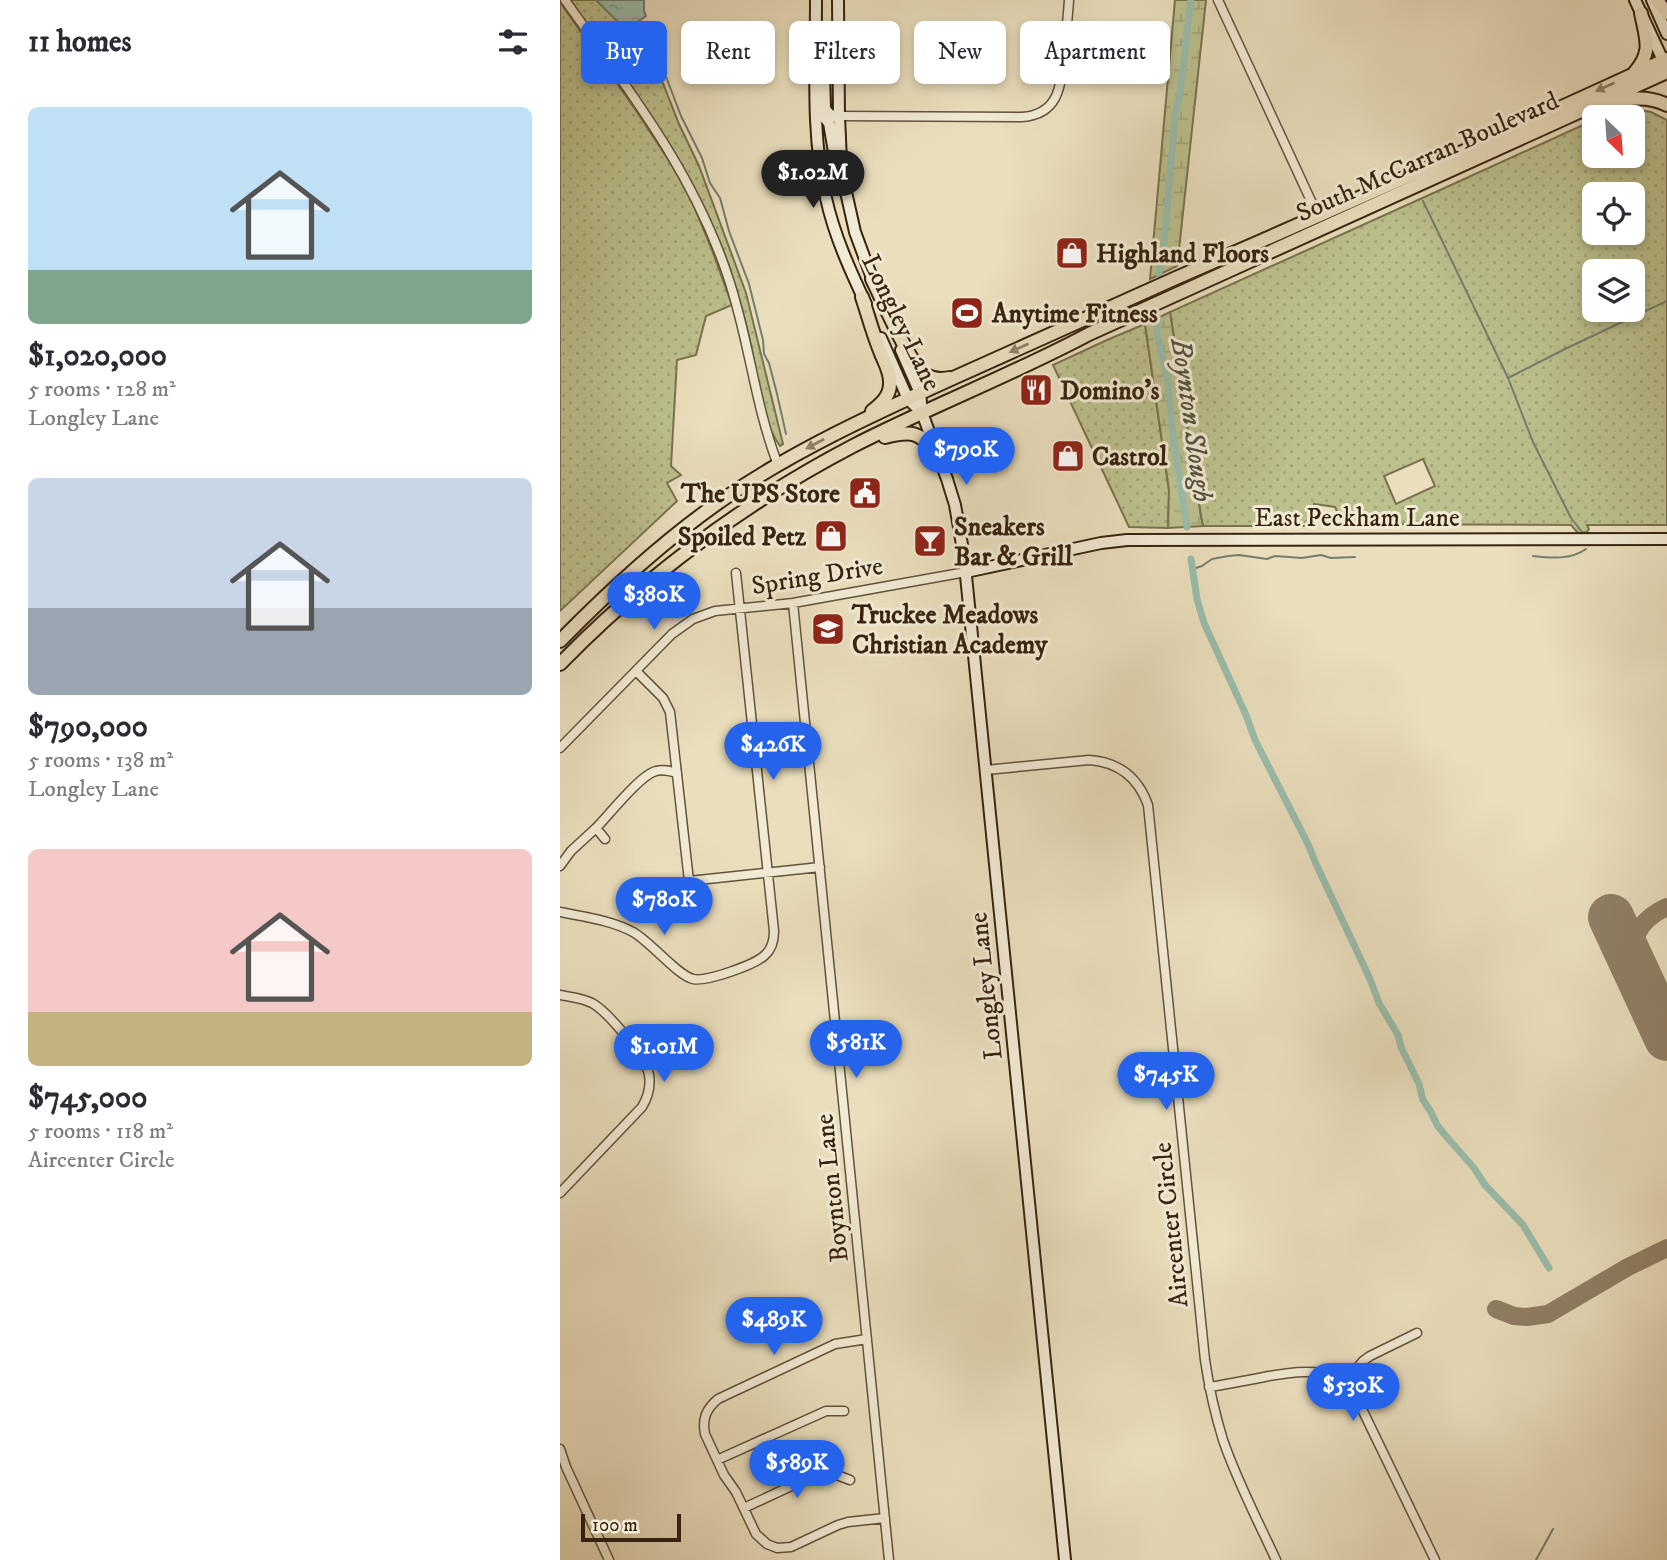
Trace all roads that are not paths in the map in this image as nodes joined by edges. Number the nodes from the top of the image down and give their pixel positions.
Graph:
1 (565, 0) edge
2 (838, 0) edge
3 (1069, 0) edge
4 (1217, 0) edge
5 (1635, 0) edge
6 (1654, 0) edge
7 (816, 2) edge
8 (1641, 13) junction
9 (1667, 13) edge
10 (1667, 33) edge
11 (1666, 65) edge
12 (1634, 74) junction
13 (1594, 105) edge
14 (1597, 105) edge
15 (1667, 105) edge
16 (1582, 111) edge
17 (816, 116) junction
18 (839, 116) junction
19 (1318, 216) junction
20 (855, 232) junction
21 (872, 279) junction
22 (1211, 279) junction
23 (863, 297) junction
24 (957, 377) junction
25 (920, 393) junction
26 (908, 399) junction
27 (922, 413) junction
28 (853, 425) junction
29 (855, 446) junction
30 (938, 453) junction
31 (778, 465) junction
32 (1667, 539) edge
33 (966, 572) junction
34 (736, 573) dead end
35 (793, 603) junction
36 (740, 608) junction
37 (560, 641) edge
38 (560, 664) edge
39 (636, 671) junction
40 (560, 748) edge
41 (986, 770) junction
42 (677, 773) junction
43 (596, 828) junction
44 (605, 839) dead end
45 (560, 866) edge
46 (820, 867) junction
47 (768, 872) junction
48 (560, 912) edge
49 (560, 995) edge
50 (560, 1193) edge
51 (1417, 1334) dead end
52 (867, 1339) junction
53 (1344, 1384) junction
54 (1209, 1387) junction
55 (844, 1411) dead end
56 (560, 1449) edge
57 (717, 1460) junction
58 (850, 1480) dead end
59 (744, 1508) junction
60 (885, 1518) junction
61 (609, 1560) edge
62 (889, 1560) edge
63 (1065, 1560) edge
64 (1276, 1560) edge
65 (1435, 1560) edge

1 - 31 street
2 - 18 main road, Longley Lane
3 - 18 street
4 - 19 street
5 - 8 main road
6 - 9 main road
6 - 10 main road
7 - 17 main road, Longley Lane
7 - 18 main road
8 - 11 main road
8 - 12 main road
11 - 12 main road, South McCarran Boulevard
11 - 13 main road, South McCarran Boulevard
12 -> 19 main road, South McCarran Boulevard
14 - 15 main road
16 - 22 main road, South McCarran Boulevard
17 - 20 main road
17 - 23 main road, Longley Lane
18 - 20 main road, Longley Lane
19 - 22 main road
19 -> 24 main road, South McCarran Boulevard
20 - 21 main road, Longley Lane
21 - 24 main road
21 - 25 main road, Longley Lane
22 - 27 main road, South McCarran Boulevard
23 - 26 main road, Longley Lane
23 - 28 main road
24 - 25 main road, South McCarran Boulevard
25 - 26 main road, South McCarran Boulevard
25 - 27 main road, Longley Lane
26 - 27 main road, Longley Lane
26 - 28 main road, South McCarran Boulevard
27 - 29 main road, South McCarran Boulevard
27 - 30 main road, Longley Lane
28 -> 31 main road, South McCarran Boulevard
29 - 30 main road
29 - 38 main road, South McCarran Boulevard
30 - 33 main road, Longley Lane
31 - 37 main road, South McCarran Boulevard
32 - 33 main road, East Peckham Lane
33 - 35 street, Spring Drive
33 - 41 main road, Longley Lane
34 - 36 street
35 - 36 street, Spring Drive
35 - 46 street, Boynton Lane
36 - 39 street, Spring Drive
36 - 47 street
39 - 40 street, Spring Drive
39 - 42 street
41 - 54 street, Aircenter Circle
41 - 63 main road, Longley Lane
42 - 43 street
42 - 47 street
43 - 44 street
43 - 45 street
46 - 47 street
46 - 52 street, Boynton Lane
47 - 48 street
49 - 50 street
51 - 53 street
52 - 57 street
52 - 60 street, Boynton Lane
53 - 54 street
53 - 65 street
54 - 64 street, Aircenter Circle
55 - 57 street
56 - 61 street
57 - 59 street
58 - 59 street
59 - 60 street
60 - 62 street, Boynton Lane

